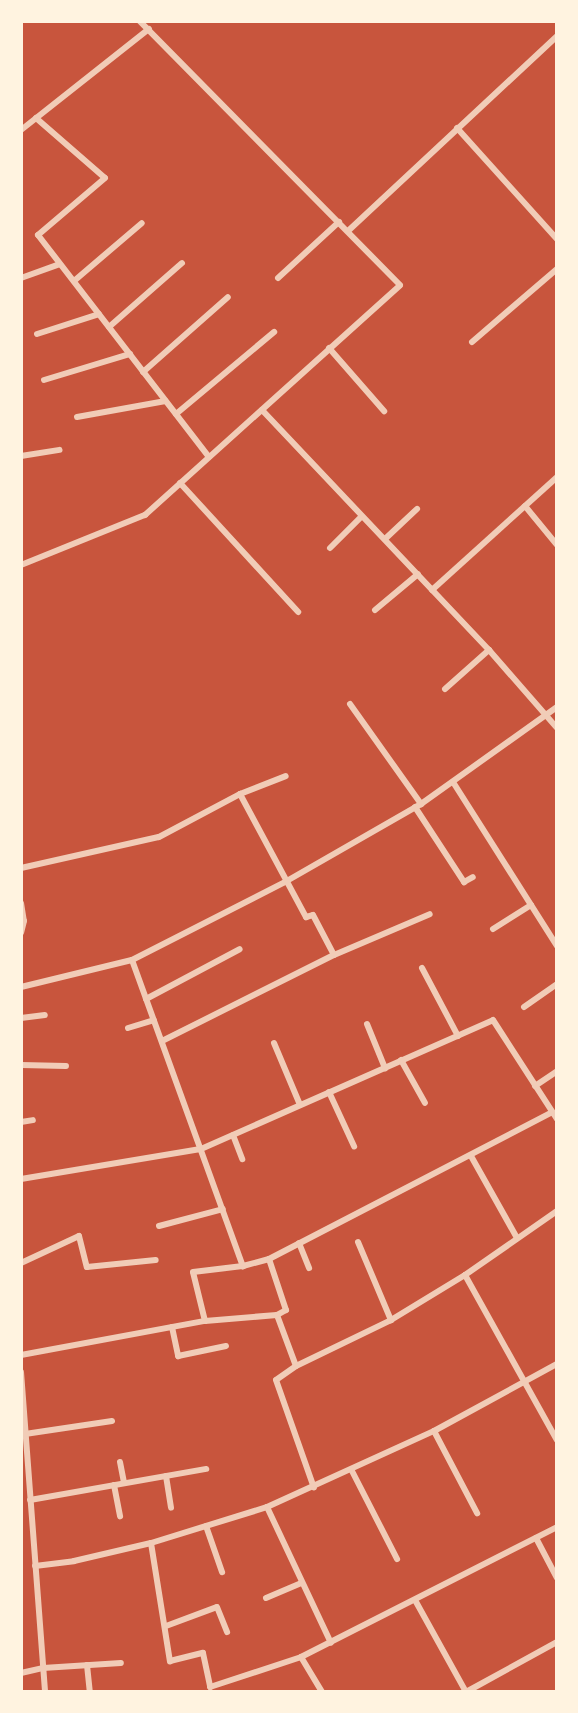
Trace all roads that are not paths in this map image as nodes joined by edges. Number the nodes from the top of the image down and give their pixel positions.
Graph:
1 (141, 21) edge
2 (149, 30) junction
3 (557, 36) edge
4 (36, 118) junction
5 (457, 128) junction
6 (21, 130) edge
7 (339, 222) junction
8 (142, 223) dead end
9 (348, 231) junction
10 (557, 239) edge
11 (182, 263) dead end
12 (60, 264) junction
13 (557, 269) edge
14 (21, 278) edge
15 (278, 278) dead end
16 (74, 281) junction
17 (228, 297) dead end
18 (99, 314) junction
19 (109, 327) junction
20 (274, 332) dead end
21 (37, 334) dead end
22 (472, 342) dead end
23 (329, 348) junction
24 (130, 354) junction
25 (143, 372) junction
26 (44, 380) dead end
27 (166, 401) junction
28 (262, 410) junction
29 (384, 411) dead end
30 (176, 414) junction
31 (77, 417) dead end
32 (60, 450) dead end
33 (21, 456) edge
34 (209, 457) junction
35 (557, 477) edge
36 (180, 483) junction
37 (525, 506) junction
38 (417, 509) dead end
39 (360, 517) junction
40 (385, 539) junction
41 (557, 545) edge
42 (330, 548) dead end
43 (21, 565) edge
44 (418, 574) junction
45 (432, 590) junction
46 (375, 610) dead end
47 (298, 612) dead end
48 (489, 650) junction
49 (445, 689) dead end
50 (351, 704) dead end
51 (557, 707) edge
52 (546, 716) junction
53 (557, 728) edge
54 (286, 776) dead end
55 (453, 782) junction
56 (240, 794) junction
57 (418, 806) junction
58 (21, 868) edge
59 (473, 877) dead end
60 (285, 882) junction
61 (21, 903) edge
62 (531, 905) junction
63 (430, 914) dead end
64 (492, 929) dead end
65 (21, 933) edge
66 (557, 946) edge
67 (240, 949) dead end
68 (334, 955) junction
69 (132, 960) junction
70 (422, 968) dead end
71 (557, 984) edge
72 (21, 987) edge
73 (146, 999) junction
74 (524, 1007) dead end
75 (45, 1015) dead end
76 (21, 1018) edge
77 (154, 1020) junction
78 (367, 1024) dead end
79 (128, 1028) dead end
80 (458, 1036) junction
81 (162, 1041) junction
82 (274, 1044) dead end
83 (401, 1060) junction
84 (21, 1065) edge
85 (66, 1066) dead end
86 (385, 1068) junction
87 (557, 1071) edge
88 (535, 1086) junction
89 (328, 1093) junction
90 (425, 1103) dead end
91 (300, 1105) junction
92 (552, 1112) junction
93 (557, 1119) edge
94 (33, 1120) dead end
95 (21, 1122) edge
96 (233, 1135) junction
97 (354, 1146) dead end
98 (201, 1149) junction
99 (471, 1156) junction
100 (243, 1159) dead end
101 (21, 1179) edge
102 (223, 1209) junction
103 (557, 1211) edge
104 (159, 1226) dead end
105 (517, 1238) junction
106 (358, 1242) dead end
107 (299, 1243) junction
108 (269, 1259) junction
109 (156, 1260) dead end
110 (21, 1263) edge
111 (243, 1266) junction
112 (309, 1268) dead end
113 (465, 1275) junction
114 (277, 1315) junction
115 (391, 1320) junction
116 (205, 1321) junction
117 (172, 1327) junction
118 (226, 1346) dead end
119 (21, 1355) edge
120 (557, 1364) edge
121 (296, 1366) junction
122 (21, 1372) edge
123 (524, 1382) junction
124 (22, 1405) edge
125 (112, 1421) dead end
126 (434, 1431) junction
127 (26, 1434) junction
128 (557, 1440) edge
129 (120, 1462) dead end
130 (206, 1469) dead end
131 (352, 1471) junction
132 (166, 1476) junction
133 (124, 1483) junction
134 (114, 1485) junction
135 (314, 1488) junction
136 (30, 1500) junction
137 (267, 1507) junction
138 (171, 1508) dead end
139 (477, 1513) dead end
140 (120, 1516) dead end
141 (206, 1526) junction
142 (557, 1527) edge
143 (536, 1538) junction
144 (151, 1543) junction
145 (397, 1559) dead end
146 (35, 1566) junction
147 (222, 1572) dead end
148 (557, 1578) edge
149 (302, 1583) junction
150 (266, 1598) dead end
151 (415, 1600) junction
152 (166, 1626) junction
153 (228, 1632) dead end
154 (557, 1642) edge
155 (331, 1643) junction
156 (301, 1657) junction
157 (121, 1663) dead end
158 (88, 1665) junction
159 (43, 1668) junction
160 (21, 1673) edge
161 (45, 1692) edge
162 (90, 1692) edge
163 (321, 1692) edge
164 (466, 1692) edge

1 - 2 street
2 - 4 street
2 - 7 street
3 - 5 street
4 - 6 street
4 - 12 street
5 - 9 street
5 - 10 street
7 - 9 street
7 - 15 street
8 - 16 street
9 - 23 street
11 - 19 street
12 - 14 street
12 - 16 street
13 - 22 street
16 - 18 street
17 - 25 street
18 - 19 street
18 - 21 street
19 - 24 street
20 - 30 street
23 - 28 street
23 - 29 street
24 - 25 street
24 - 26 street
25 - 27 street
27 - 30 street
27 - 31 street
28 - 34 street
28 - 39 street
30 - 34 street
32 - 33 street
34 - 36 street
35 - 37 street
36 - 43 street
36 - 47 street
37 - 41 street
37 - 45 street
38 - 40 street
39 - 40 street
39 - 42 street
40 - 44 street
44 - 45 street
44 - 46 street
45 - 48 street
48 - 49 street
48 - 52 street
50 - 57 street
51 - 52 street
52 - 53 street
52 - 55 street
54 - 56 street
55 - 57 street
55 - 62 street
56 - 58 street
56 - 60 street
57 - 59 street
57 - 60 street
60 - 68 street
60 - 69 street
61 - 65 street
62 - 64 street
62 - 66 street
63 - 68 street
67 - 73 street
68 - 81 street
69 - 72 street
69 - 73 street
70 - 80 street
71 - 74 street
73 - 77 street
75 - 76 street
77 - 79 street
77 - 81 street
78 - 86 street
80 - 83 street
80 - 88 street
81 - 98 street
82 - 91 street
83 - 86 street
83 - 90 street
84 - 85 street
86 - 89 street
87 - 88 street
88 - 92 street
89 - 91 street
89 - 97 street
91 - 96 street
92 - 93 street
92 - 99 street
94 - 95 street
96 - 98 street
96 - 100 street
98 - 101 street
98 - 102 street
99 - 105 street
99 - 107 street
102 - 104 street
102 - 111 street
103 - 105 street
105 - 113 street
106 - 115 street
107 - 108 street
107 - 112 street
108 - 111 street
108 - 114 street
109 - 110 street
111 - 116 street
113 - 115 street
113 - 123 street
114 - 116 street
114 - 121 street
115 - 121 street
116 - 117 street
117 - 118 street
117 - 119 street
120 - 123 street
121 - 135 street
122 - 124 street
123 - 126 street
123 - 128 street
124 - 127 street
125 - 127 street
126 - 131 street
126 - 139 street
127 - 136 street
129 - 133 street
130 - 132 street
131 - 135 street
131 - 145 street
132 - 133 street
132 - 138 street
133 - 134 street
134 - 136 street
134 - 140 street
135 - 137 street
136 - 146 street
137 - 141 street
137 - 149 street
141 - 144 street
141 - 147 street
142 - 143 street
143 - 148 street
143 - 151 street
144 - 146 street
144 - 152 street
146 - 159 street
149 - 150 street
149 - 155 street
151 - 155 street
151 - 164 street
152 - 153 street
152 - 156 street
154 - 164 street
155 - 156 street
156 - 163 street
157 - 158 street
158 - 159 street
158 - 162 street
159 - 160 street
159 - 161 street

